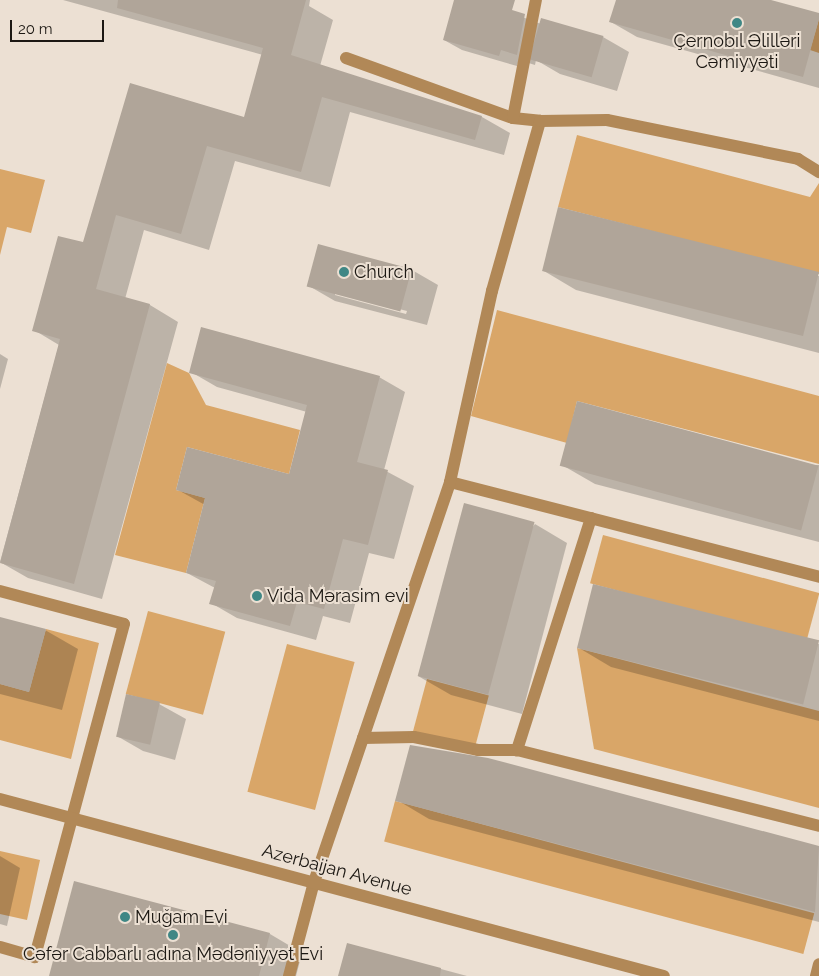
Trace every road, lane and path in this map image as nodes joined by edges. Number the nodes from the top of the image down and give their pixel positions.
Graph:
1 (536, 0) edge
2 (346, 58) dead end
3 (513, 118) junction
4 (540, 121) junction
5 (819, 172) edge
6 (450, 482) junction
7 (591, 518) junction
8 (819, 577) edge
9 (0, 591) edge
10 (363, 738) junction
11 (517, 750) junction
12 (0, 799) edge
13 (72, 818) junction
14 (819, 826) edge
15 (314, 882) junction
16 (0, 948) edge
17 (819, 964) edge
18 (289, 976) edge
19 (664, 976) edge
20 (816, 976) edge

1 - 3 street
2 - 3 street
3 - 4 street
4 - 5 street
4 - 6 street
6 - 7 street
6 - 10 street
7 - 8 street
7 - 11 street
9 - 13 street
10 - 11 street
10 - 15 street
11 - 14 street
12 - 13 street, Azerbaijan Avenue
13 - 15 street, Azerbaijan Avenue
13 - 16 street
15 - 18 street
15 - 19 street, Azerbaijan Avenue
17 - 20 street

